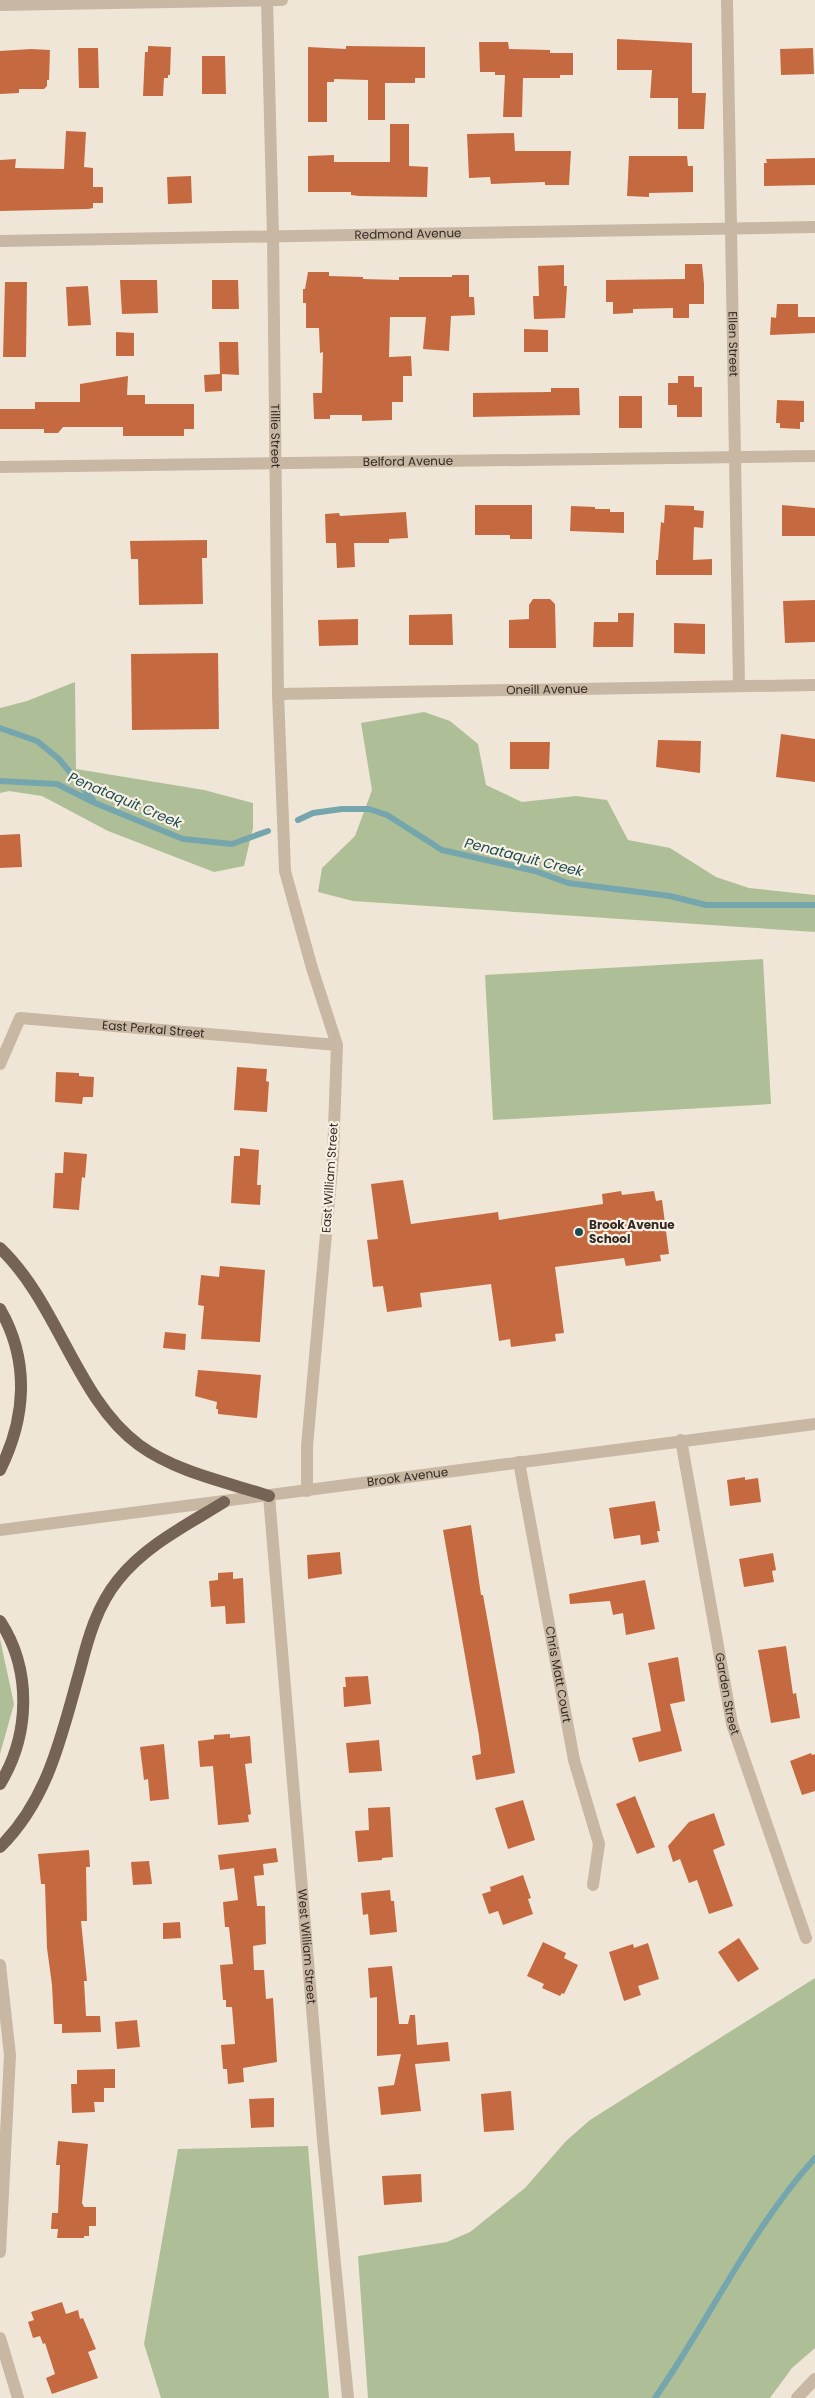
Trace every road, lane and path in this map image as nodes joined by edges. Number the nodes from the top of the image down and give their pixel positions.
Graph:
1 (267, 0) edge
2 (282, 0) edge
3 (727, 0) edge
4 (41, 2) edge
5 (0, 5) edge
6 (815, 227) edge
7 (730, 229) junction
8 (273, 236) junction
9 (0, 241) edge
10 (815, 456) edge
11 (735, 457) junction
12 (276, 462) junction
13 (0, 467) edge
14 (815, 685) edge
15 (739, 686) junction
16 (278, 694) junction
17 (285, 871) joint
18 (337, 1045) junction
19 (0, 1064) edge
20 (0, 1248) edge
21 (0, 1309) edge
22 (815, 1424) edge
23 (681, 1440) junction
24 (519, 1462) junction
25 (0, 1470) edge
26 (307, 1491) junction
27 (269, 1496) junction
28 (224, 1502) junction
29 (0, 1530) edge
30 (0, 1621) edge
31 (0, 1784) edge
32 (0, 1847) edge
33 (593, 1885) dead end
34 (806, 1938) dead end
35 (0, 1965) edge
36 (0, 2252) edge
37 (0, 2338) edge
38 (815, 2379) edge
39 (18, 2398) edge
40 (348, 2398) edge
41 (797, 2398) edge

1 - 2 street
1 - 4 street
1 - 8 street, Tillie Street
3 - 7 street, Ellen Street
4 - 5 street
6 - 7 street, Redmond Avenue
7 - 8 street, Redmond Avenue
7 - 11 street, Ellen Street
8 - 9 street, Redmond Avenue
8 - 12 street, Tillie Street
10 - 11 street, Belford Avenue
11 - 12 street, Belford Avenue
11 - 15 street, Ellen Street
12 - 13 street, Belford Avenue
12 - 16 street, Tillie Street
14 - 15 street, Oneill Avenue
15 - 16 street, Oneill Avenue
16 - 17 street, Tillie Street
17 - 18 street, East William Street
18 - 19 street, East Perkal Street
18 - 26 street, East William Street
20 - 27 main road
21 - 25 main road
22 - 23 street, Brook Avenue
23 - 24 street, Brook Avenue
23 - 34 street, Garden Street
24 - 26 street, Brook Avenue
24 - 33 street, Chris Matt Court
26 - 27 street, Brook Avenue
27 - 28 street, Brook Avenue
27 - 40 street, West William Street
28 - 29 street, Brook Avenue
28 - 32 main road
30 - 31 main road
35 - 36 street
37 - 39 street
38 - 41 street

